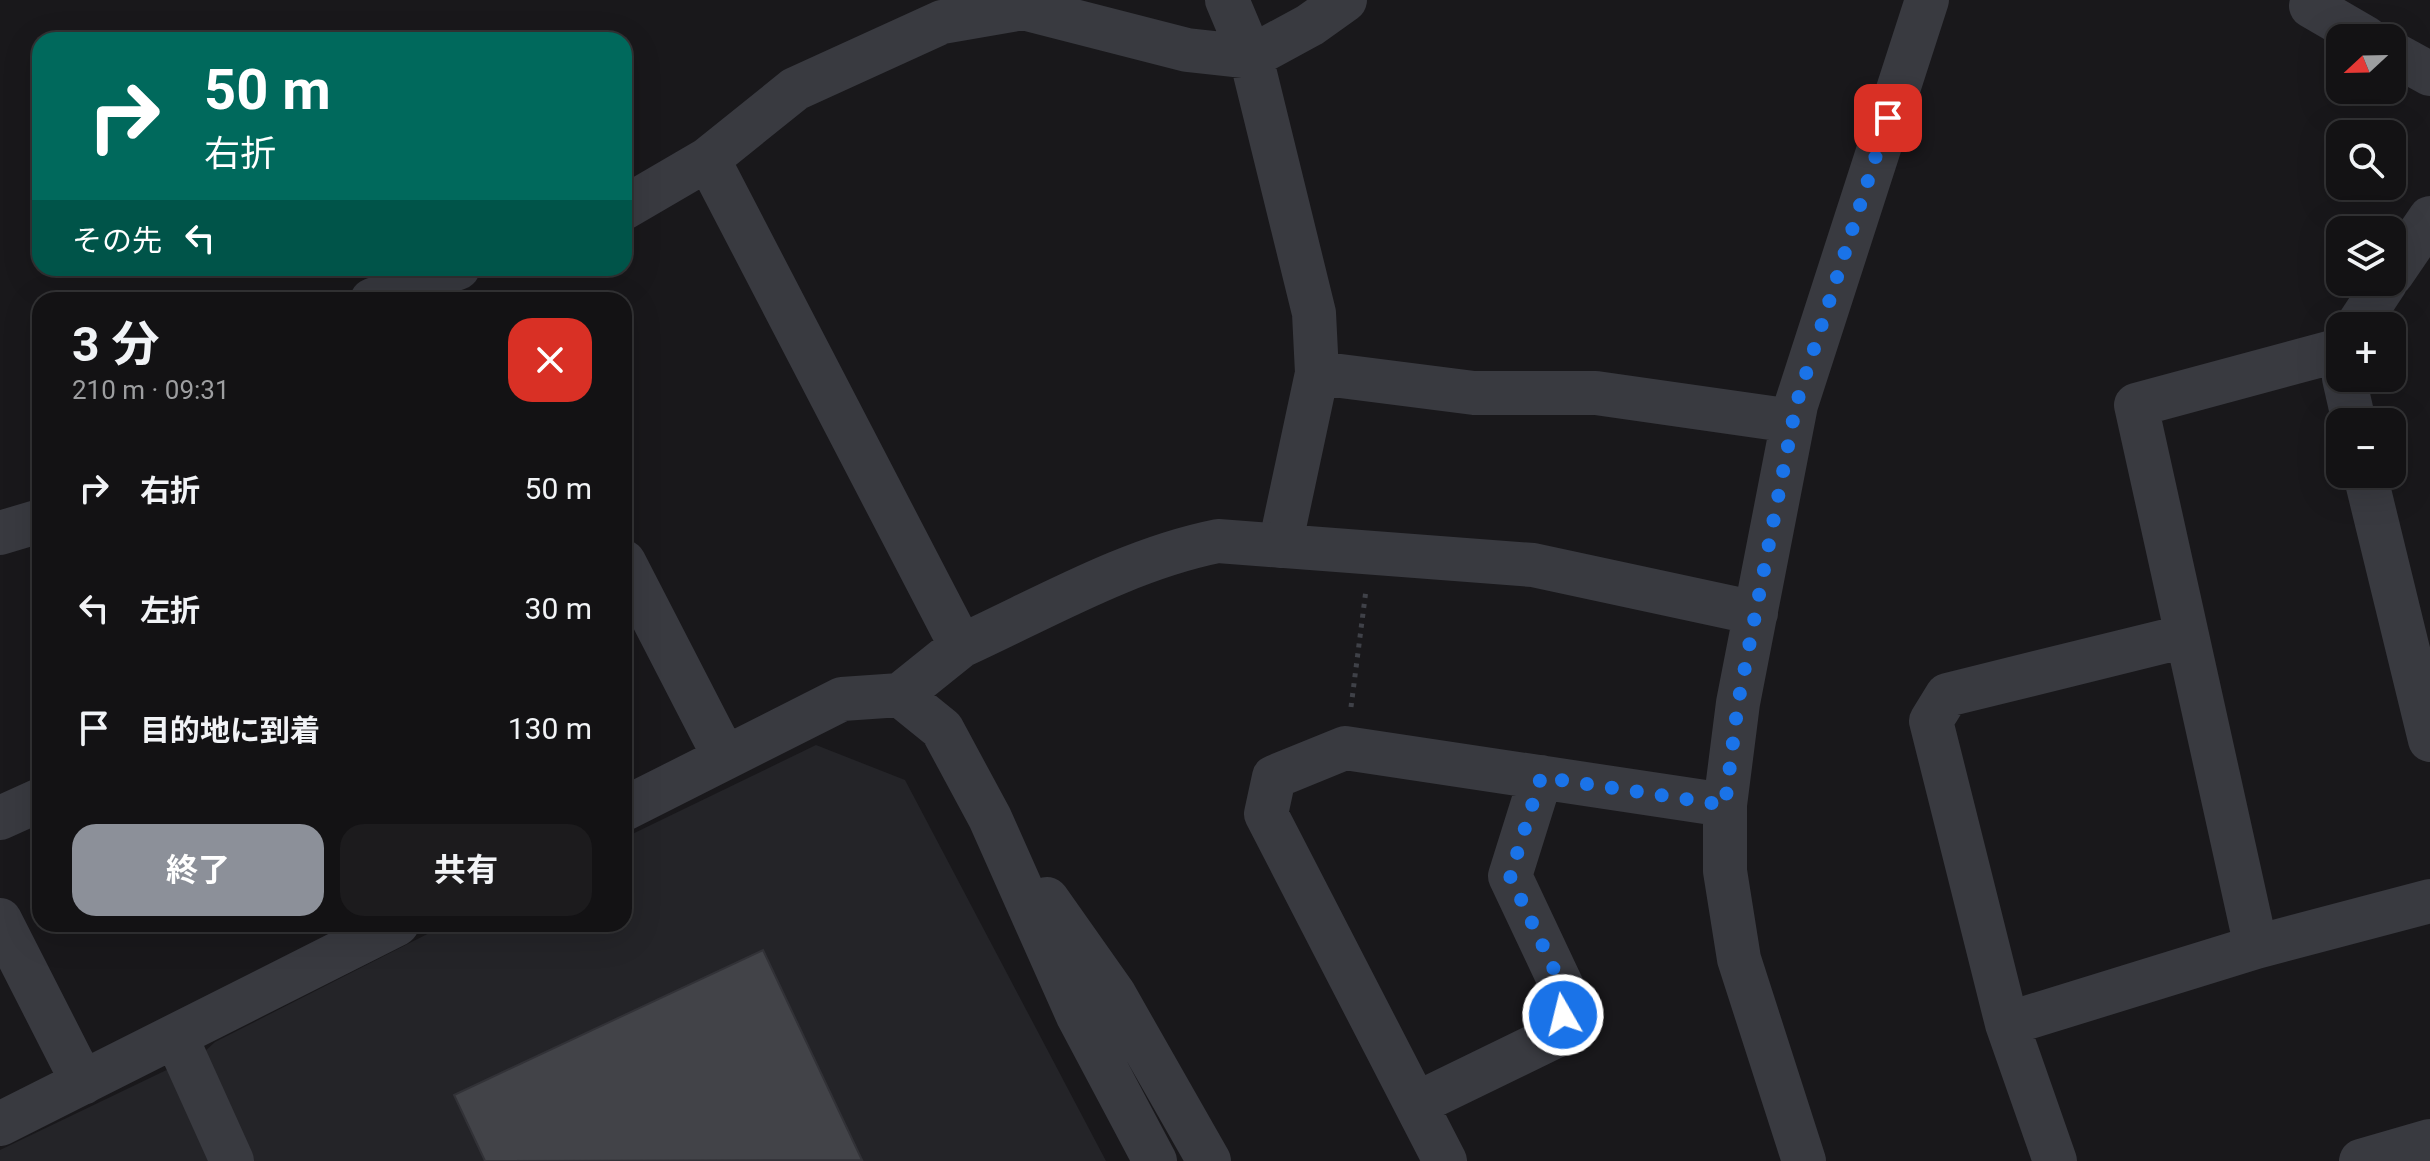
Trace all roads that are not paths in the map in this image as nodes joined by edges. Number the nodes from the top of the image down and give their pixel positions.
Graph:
1 (1227, 0) edge
2 (1345, 0) edge
3 (1927, 0) edge
4 (2315, 0) edge
5 (942, 11) edge
6 (2342, 24) edge
7 (1251, 57) junction
8 (2406, 61) edge
9 (2430, 74) edge
10 (708, 159) junction
11 (632, 203) edge
12 (2430, 218) edge
13 (2406, 253) edge
14 (436, 276) edge
15 (394, 292) edge
16 (2326, 358) edge
17 (1317, 373) junction
18 (1792, 421) junction
19 (2368, 488) edge
20 (32, 523) edge
21 (0, 533) edge
22 (1280, 546) junction
23 (632, 578) edge
24 (1756, 613) junction
25 (2186, 636) junction
26 (961, 646) junction
27 (900, 695) junction
28 (2430, 740) edge
29 (725, 758) junction
30 (1541, 777) junction
31 (32, 804) edge
32 (632, 805) edge
33 (1725, 805) junction
34 (0, 818) edge
35 (990, 818) junction
36 (2430, 901) edge
37 (0, 920) edge
38 (381, 932) edge
39 (2256, 947) junction
40 (2007, 1024) junction
41 (176, 1037) junction
42 (83, 1083) junction
43 (1416, 1104) junction
44 (0, 1124) edge
45 (2430, 1141) edge
46 (232, 1161) edge
47 (1155, 1161) edge
48 (1209, 1161) edge
49 (1445, 1161) edge
50 (1804, 1161) edge
51 (2055, 1161) edge
52 (2361, 1161) edge

1 - 7 street
2 - 7 street
3 - 18 street
4 - 6 street
5 - 7 street
5 - 10 street
7 - 17 street
8 - 9 street
10 - 11 street
10 - 26 street
12 - 13 street
14 - 15 street
16 - 25 street
17 - 18 street
17 - 22 street
18 - 24 street
19 - 28 street
20 - 21 street
22 - 24 street
22 - 26 street
23 - 29 street
24 - 33 street
25 - 39 street
25 - 40 street
26 - 27 street
27 - 29 street
27 - 35 street
29 - 32 street
30 - 33 street
30 - 43 street
30 - 43 street
31 - 34 street
33 - 50 street
35 - 47 street
35 - 48 street
36 - 39 street
37 - 42 street
38 - 41 street
39 - 40 street
40 - 51 street
41 - 42 street
41 - 46 street
42 - 44 street
43 - 49 street
45 - 52 street

